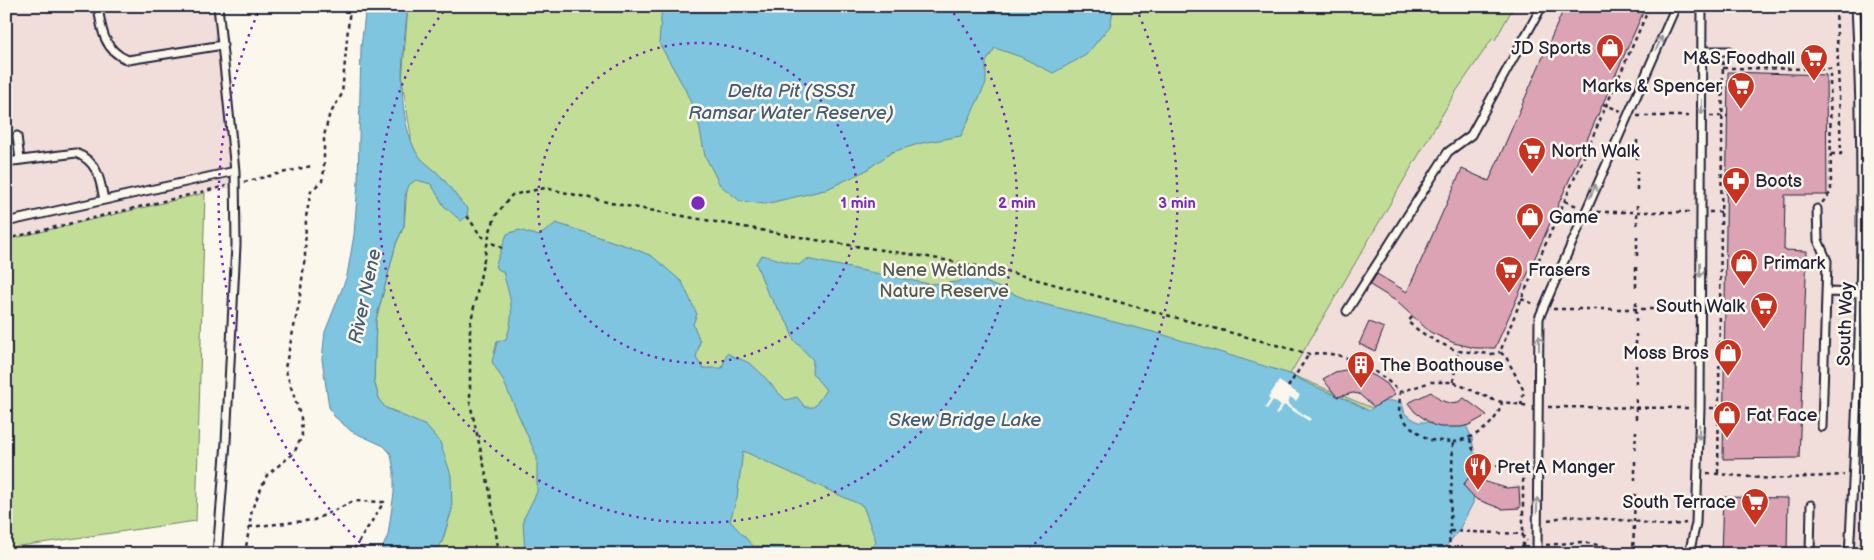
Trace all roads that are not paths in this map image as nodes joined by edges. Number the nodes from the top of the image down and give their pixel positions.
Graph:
1 (98, 6) edge
2 (218, 6) edge
3 (1542, 6) edge
4 (1676, 6) edge
5 (1702, 6) edge
6 (1856, 6) edge
7 (223, 45) junction
8 (1702, 51) junction
9 (1730, 51) dead end
10 (17, 136) dead end
11 (20, 160) junction
12 (6, 162) edge
13 (235, 171) junction
14 (104, 200) junction
15 (1817, 209) road end
16 (6, 222) edge
17 (1826, 292) junction
18 (1861, 293) junction
19 (1347, 312) dead end
20 (1822, 428) dead end
21 (1810, 505) dead end
22 (1686, 553) edge
23 (217, 554) edge
24 (1537, 554) edge
25 (1810, 554) edge
26 (1849, 554) edge

1 - 7 lane
2 - 7 lane
3 - 19 lane
24 -> 4 lane
5 - 8 lane
6 - 18 lane, South Way
7 - 13 lane
8 - 9 lane
8 -> 22 lane
10 - 11 lane
11 - 12 lane
11 - 14 lane
13 - 14 lane
13 - 23 lane
14 - 16 lane
15 - 17 lane
17 - 18 lane
17 - 20 lane
18 - 26 lane, South Way
21 - 25 lane

